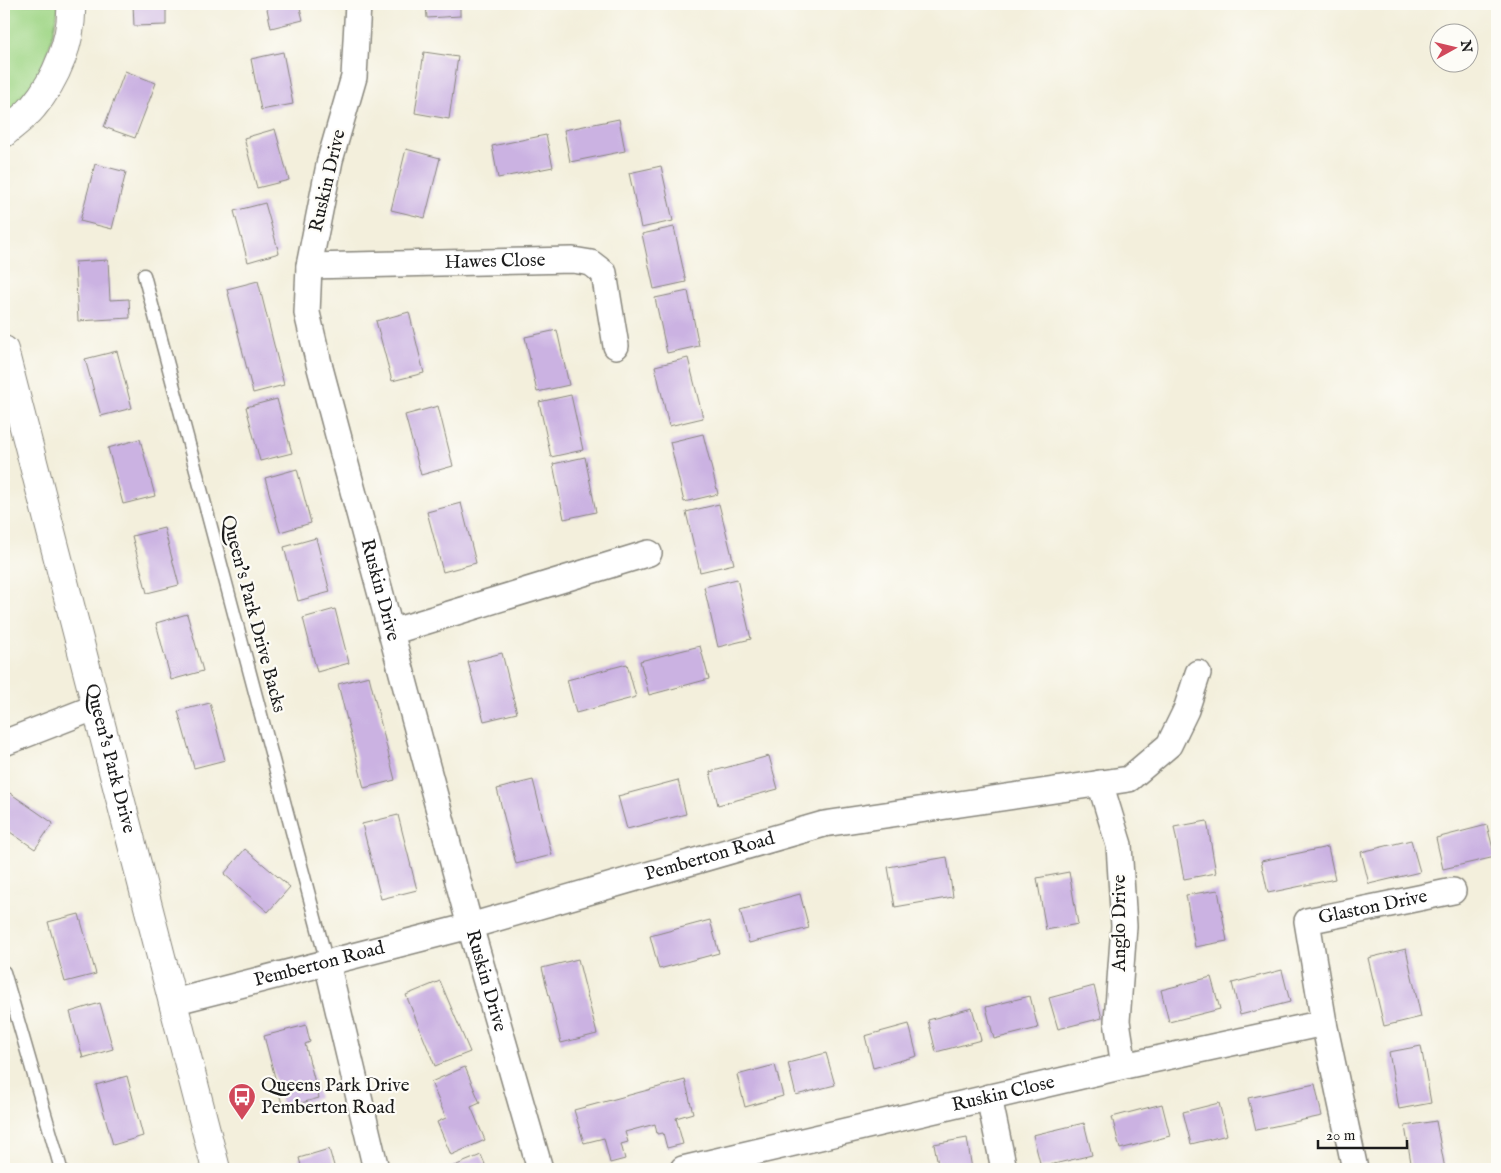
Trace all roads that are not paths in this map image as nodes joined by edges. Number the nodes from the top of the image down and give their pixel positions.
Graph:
1 (71, 4) edge
2 (358, 4) edge
3 (4, 133) edge
4 (309, 266) junction
5 (144, 275) dead end
6 (616, 346) dead end
7 (4, 350) edge
8 (649, 553) dead end
9 (391, 632) junction
10 (1198, 673) dead end
11 (96, 707) junction
12 (4, 743) edge
13 (1100, 783) junction
14 (1454, 891) dead end
15 (470, 926) junction
16 (327, 962) junction
17 (4, 972) edge
18 (173, 1002) junction
19 (1324, 1023) junction
20 (1124, 1066) junction
21 (989, 1097) junction
22 (61, 1169) edge
23 (216, 1169) edge
24 (376, 1169) edge
25 (540, 1169) edge
26 (683, 1169) edge
27 (1004, 1169) edge
28 (1355, 1169) edge

1 - 3 street
2 - 4 street, Ruskin Drive
4 - 6 street, Hawes Close
4 - 9 street, Ruskin Drive
5 - 16 lane, Queen's Park Drive Backs
7 - 11 street, Queen's Park Drive
8 - 9 street
9 - 15 street, Ruskin Drive
10 - 13 street, Pemberton Road
11 - 12 street
11 - 18 street, Queen's Park Drive
13 - 15 street, Pemberton Road
13 - 20 street, Anglo Drive
14 - 19 street, Glaston Drive
15 - 16 street, Pemberton Road
15 - 25 street, Ruskin Drive
16 - 18 street, Pemberton Road
16 - 24 street
17 - 22 lane
18 - 23 street, Queen's Park Drive
19 - 20 street, Ruskin Close
19 - 28 street
20 - 21 street, Ruskin Close
21 - 26 street, Ruskin Close
21 - 27 street

